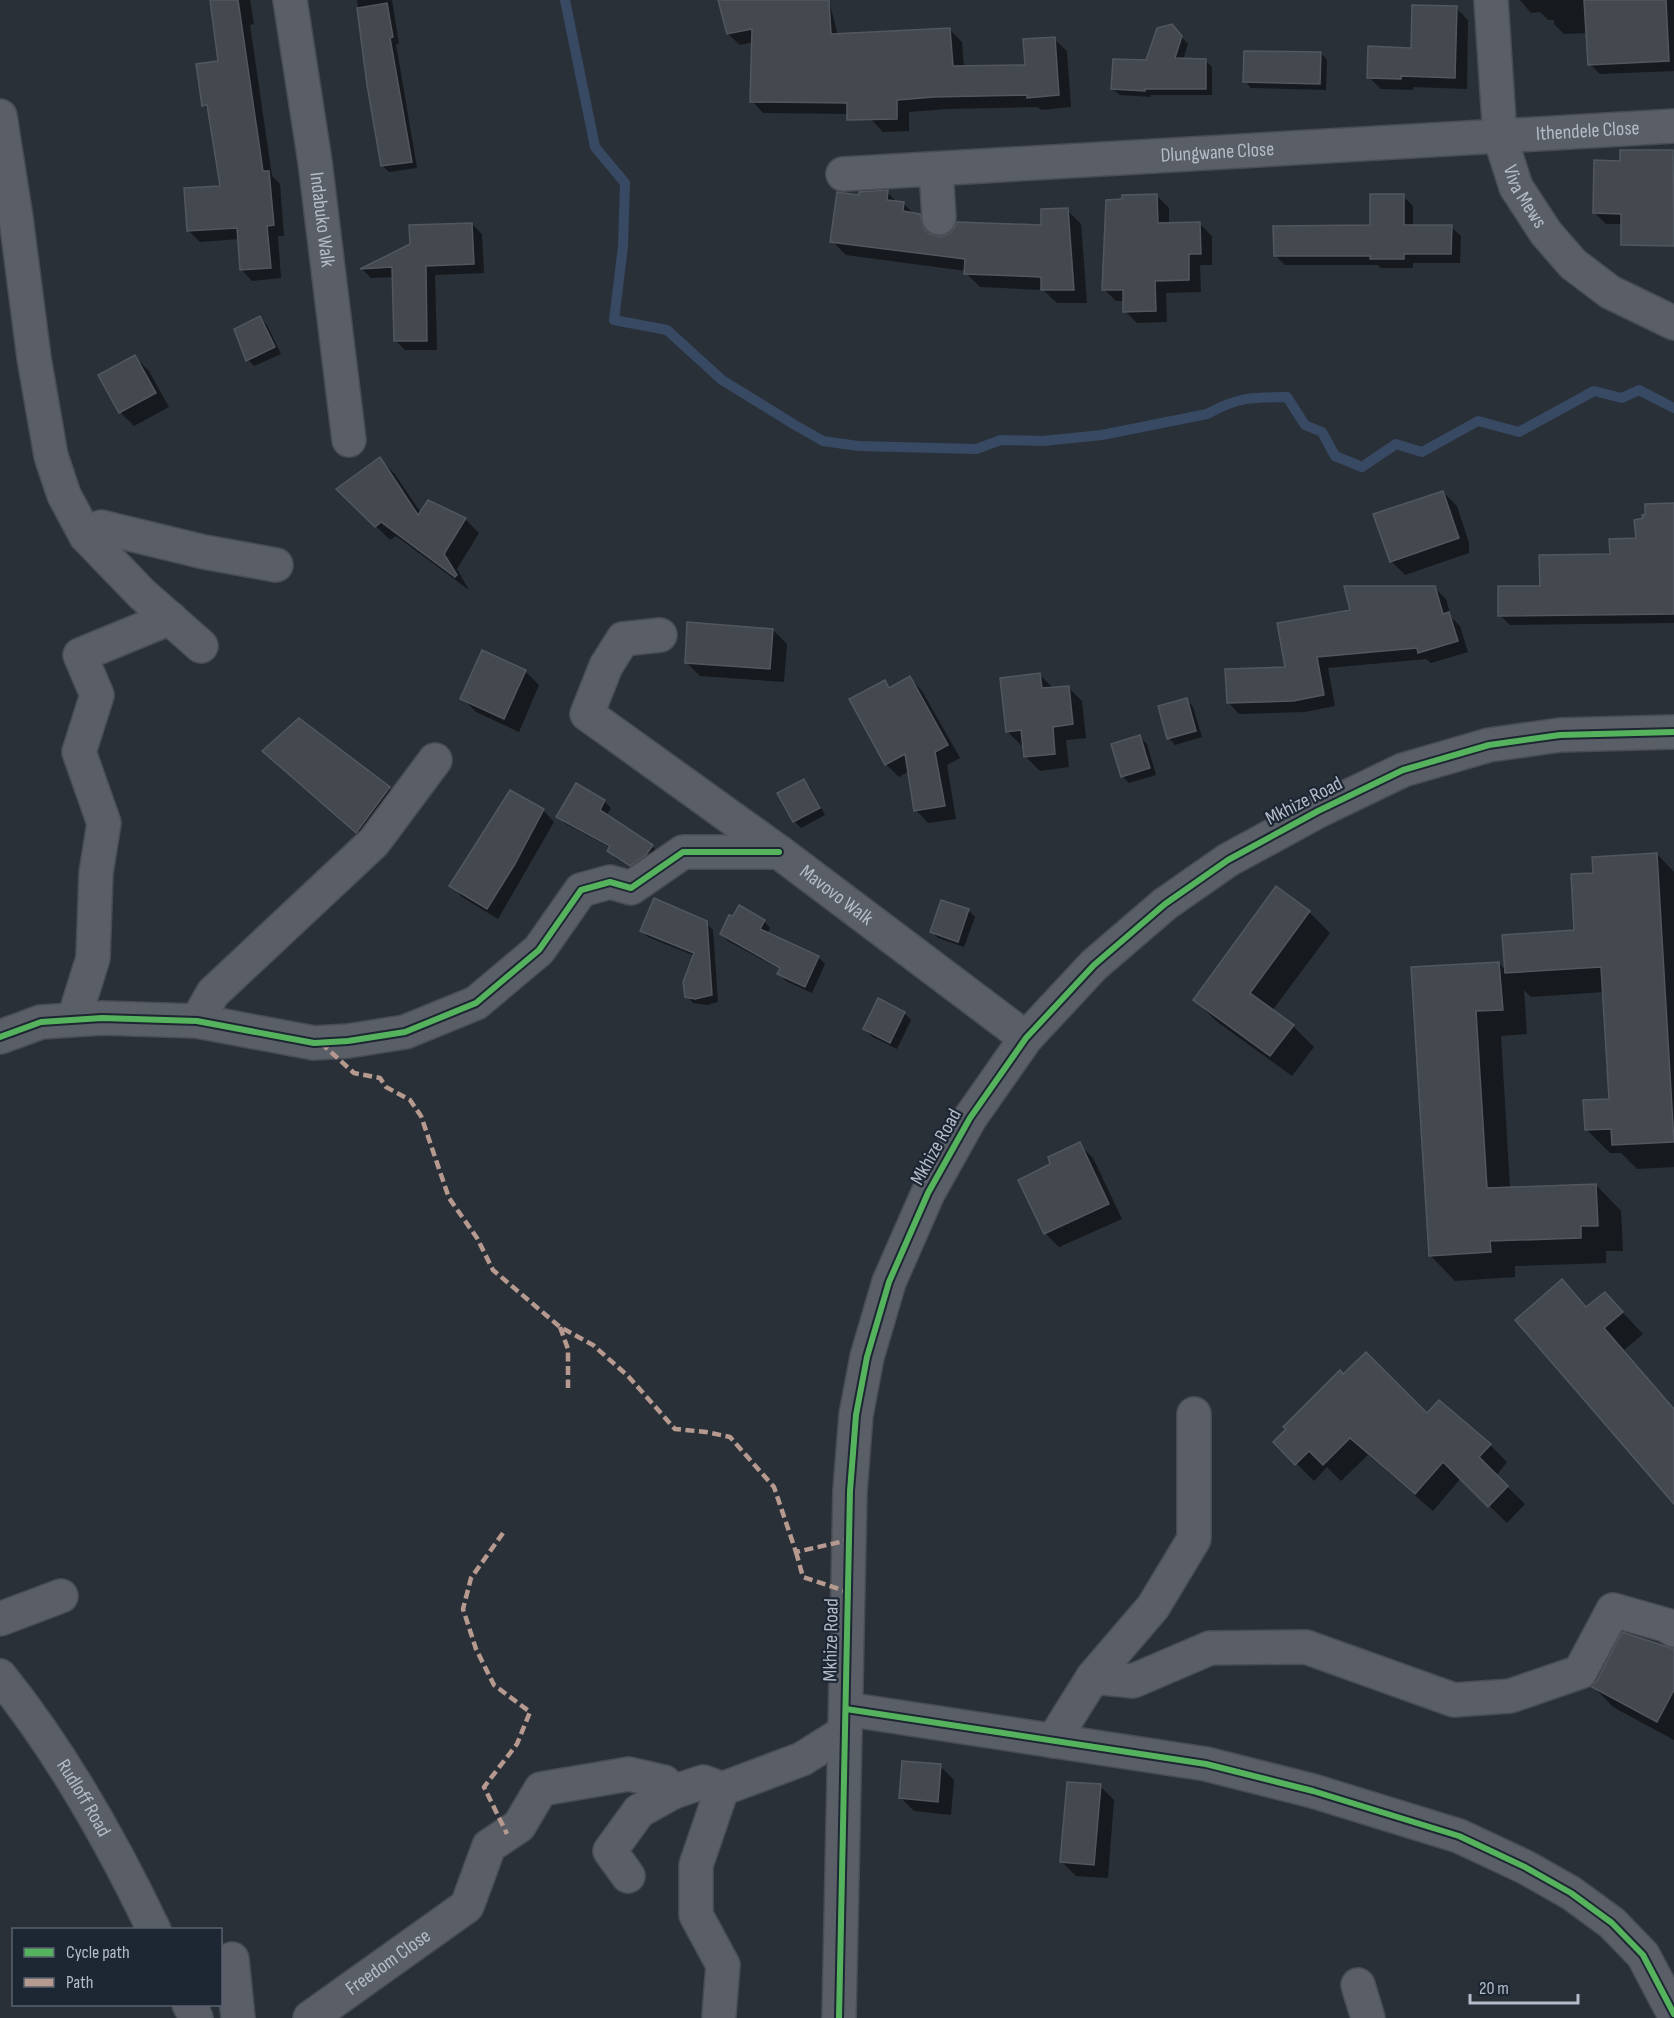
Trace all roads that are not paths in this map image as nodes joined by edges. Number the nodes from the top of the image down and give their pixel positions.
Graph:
1 (290, 0) edge
2 (1491, 0) edge
3 (0, 116) edge
4 (1674, 126) edge
5 (1500, 137) junction
6 (936, 170) junction
7 (843, 174) dead end
8 (939, 218) dead end
9 (1674, 324) edge
10 (349, 440) dead end
11 (86, 536) junction
12 (276, 565) dead end
13 (170, 618) junction
14 (660, 635) dead end
15 (201, 646) dead end
16 (1674, 732) edge
17 (435, 760) dead end
18 (778, 852) junction
19 (74, 1019) junction
20 (197, 1021) junction
21 (0, 1036) edge
22 (1026, 1038) junction
23 (1194, 1413) dead end
24 (61, 1596) dead end
25 (0, 1619) edge
26 (1674, 1630) edge
27 (0, 1676) edge
28 (1093, 1677) junction
29 (846, 1720) junction
30 (1053, 1741) junction
31 (722, 1788) junction
32 (673, 1792) junction
33 (628, 1876) dead end
34 (154, 1928) edge
35 (231, 1959) dead end
36 (1358, 1985) dead end
37 (1670, 1996) edge
38 (719, 2015) dead end
39 (238, 2018) edge
40 (310, 2018) edge
41 (839, 2018) edge
42 (1368, 2018) edge

1 - 10 street, Indabuko Walk
2 - 5 street, Viva Mews
3 - 11 street
4 - 5 street, Ithendele Close
5 - 6 street, Dlungwane Close
5 - 9 street, Viva Mews
6 - 7 street, Dlungwane Close
6 - 8 street
11 - 12 street
11 - 13 street
13 - 15 street
13 - 19 street
14 - 18 street, Mavovo Walk
16 - 22 street, Mkhize Road
17 - 20 street
18 - 20 street
18 - 22 street, Mavovo Walk
19 - 20 street
19 - 21 street
22 - 29 street, Mkhize Road
23 - 28 street
24 - 25 street
26 - 28 street
27 - 34 street, Rudloff Road
28 - 30 street
29 - 30 street
29 - 31 street
29 - 41 street, Mkhize Road
30 - 37 street
31 - 32 street
31 - 38 street
32 - 33 street
32 - 40 street, Freedom Close
35 - 39 street
36 - 42 street

